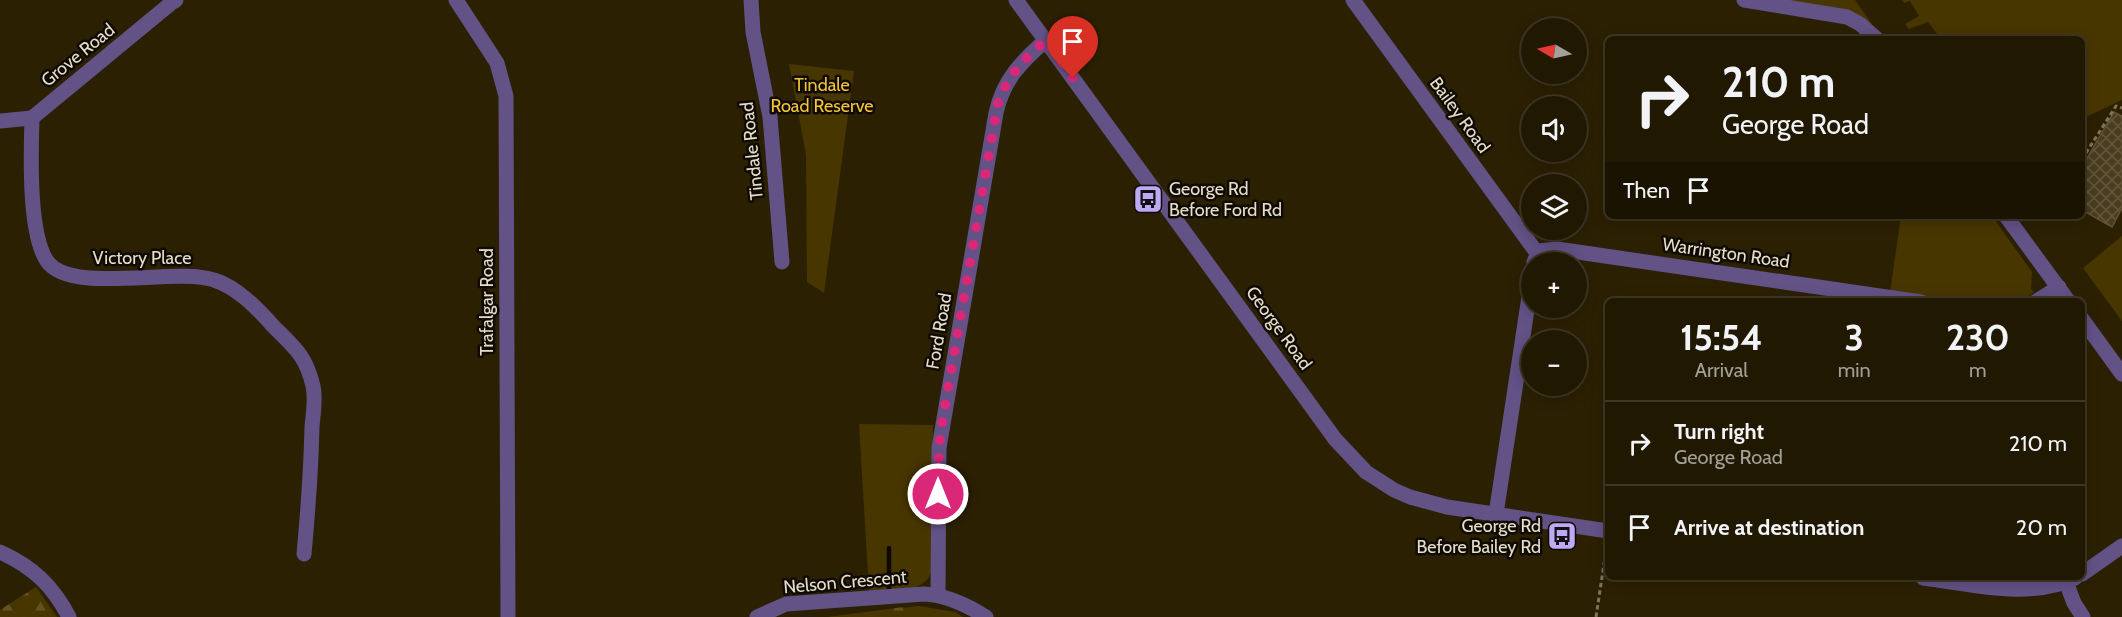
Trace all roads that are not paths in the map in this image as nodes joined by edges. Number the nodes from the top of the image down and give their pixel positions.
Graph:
1 (176, 0) edge
2 (456, 0) edge
3 (751, 0) edge
4 (1017, 0) edge
5 (1353, 0) edge
6 (1744, 0) edge
7 (1874, 36) edge
8 (1046, 40) junction
9 (32, 118) junction
10 (0, 121) edge
11 (2008, 219) edge
12 (1531, 252) edge
13 (1540, 252) edge
14 (1578, 252) edge
15 (1587, 253) edge
16 (782, 262) dead end
17 (2059, 287) junction
18 (1894, 298) edge
19 (2041, 298) edge
20 (2066, 298) edge
21 (1526, 318) edge
22 (2085, 323) edge
23 (2122, 374) edge
24 (1496, 514) junction
25 (1605, 531) edge
26 (2122, 546) edge
27 (0, 552) edge
28 (304, 554) dead end
29 (2085, 572) edge
30 (1941, 580) edge
31 (2071, 580) edge
32 (938, 595) junction
33 (69, 617) edge
34 (508, 617) edge
35 (757, 617) edge
36 (986, 617) edge
37 (2083, 617) edge

1 - 9 street, Grove Road
2 - 34 street, Trafalgar Road
3 - 16 street, Tindale Road
4 - 8 street, George Road
5 - 12 street, Bailey Road
6 - 7 street
8 - 24 street, George Road
8 - 32 street, Ford Road
9 - 10 street
9 - 28 street, Victory Place
11 - 17 street
13 - 14 street, Warrington Road
15 - 18 street, Warrington Road
17 - 19 street
17 - 20 street
21 - 24 street
22 - 23 street
24 - 25 street, George Road
26 - 29 street
27 - 33 street
30 - 31 street
31 - 37 street
32 - 35 street, Nelson Crescent
32 - 36 street

